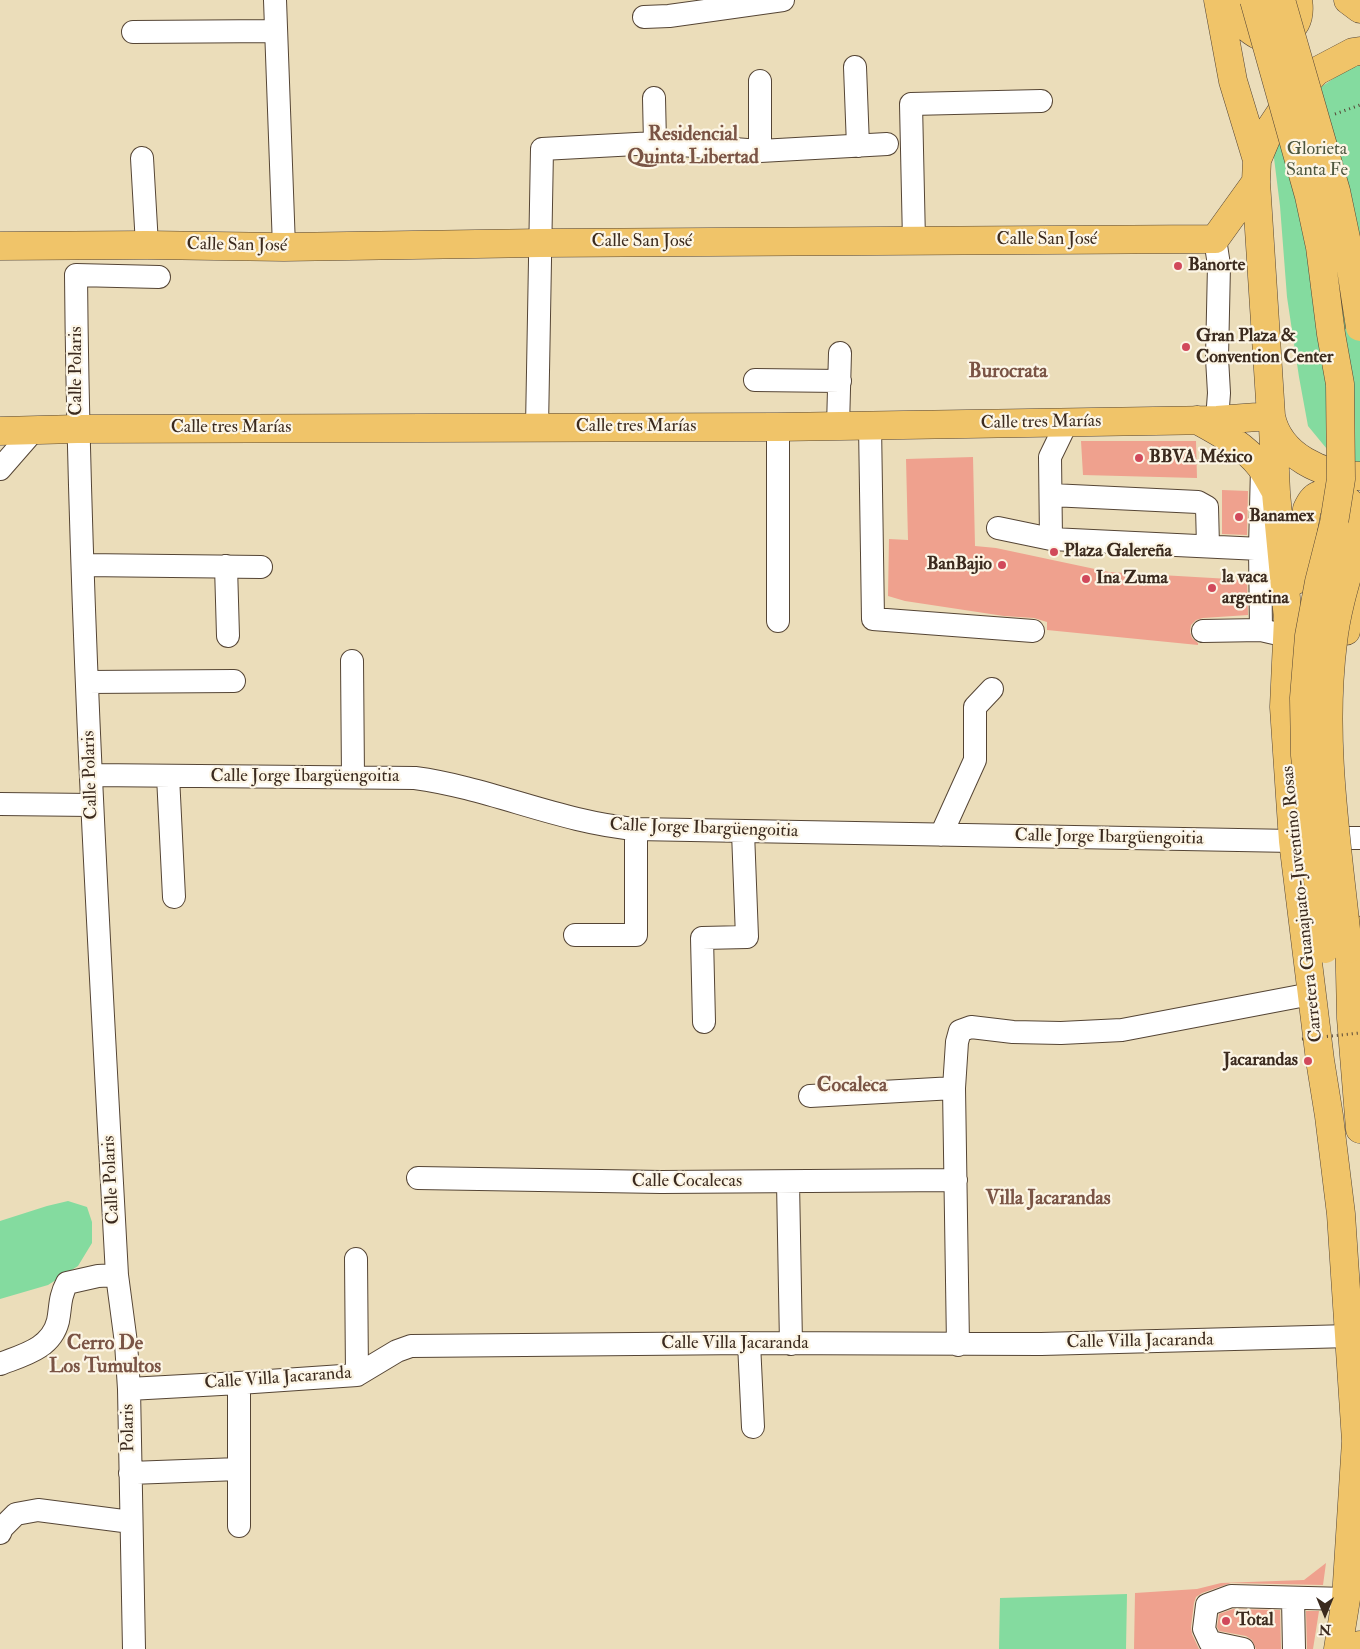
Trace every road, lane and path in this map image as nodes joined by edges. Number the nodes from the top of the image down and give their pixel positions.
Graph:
1 (275, 0) edge
2 (783, 0) edge
3 (1220, 0) edge
4 (1254, 0) edge
5 (1281, 0) edge
6 (1298, 0) edge
7 (1348, 0) edge
8 (736, 3) edge
9 (669, 8) edge
10 (1360, 9) edge
11 (644, 17) dead end
12 (276, 31) junction
13 (133, 32) dead end
14 (1360, 51) edge
15 (854, 67) dead end
16 (760, 81) dead end
17 (654, 98) dead end
18 (1041, 100) dead end
19 (655, 143) junction
20 (887, 144) dead end
21 (858, 146) junction
22 (760, 152) junction
23 (142, 158) dead end
24 (1256, 171) junction
25 (1215, 238) junction
26 (914, 241) junction
27 (540, 243) junction
28 (147, 245) junction
29 (0, 246) edge
30 (284, 247) junction
31 (159, 277) dead end
32 (1360, 327) edge
33 (840, 353) dead end
34 (755, 380) dead end
35 (840, 381) junction
36 (1207, 420) junction
37 (1272, 421) junction
38 (1068, 422) junction
39 (1030, 423) junction
40 (870, 425) junction
41 (838, 426) junction
42 (537, 427) junction
43 (778, 427) junction
44 (77, 429) junction
45 (34, 430) junction
46 (0, 431) edge
47 (1050, 457) junction
48 (1262, 468) junction
49 (0, 469) edge
50 (1360, 476) edge
51 (1276, 493) junction
52 (1051, 494) junction
53 (998, 528) dead end
54 (1360, 531) edge
55 (1051, 539) junction
56 (1208, 546) junction
57 (1260, 549) junction
58 (82, 565) junction
59 (226, 566) junction
60 (260, 567) dead end
61 (1360, 586) edge
62 (778, 621) dead end
63 (1288, 628) junction
64 (1261, 630) junction
65 (1203, 631) dead end
66 (1033, 632) dead end
67 (228, 636) dead end
68 (1342, 655) junction
69 (352, 661) dead end
70 (234, 681) dead end
71 (87, 682) junction
72 (992, 689) dead end
73 (91, 775) junction
74 (168, 776) junction
75 (353, 777) junction
76 (0, 804) edge
77 (92, 805) junction
78 (636, 830) junction
79 (744, 832) junction
80 (941, 836) junction
81 (1355, 838) edge
82 (1293, 841) junction
83 (174, 897) dead end
84 (575, 935) dead end
85 (1337, 949) junction
86 (1311, 994) junction
87 (704, 1022) dead end
88 (1302, 1039) dead end
89 (1358, 1039) edge
90 (954, 1088) junction
91 (810, 1096) dead end
92 (1329, 1116) junction
93 (1360, 1128) edge
94 (418, 1178) dead end
95 (956, 1180) junction
96 (788, 1182) junction
97 (356, 1259) dead end
98 (117, 1275) junction
99 (1350, 1336) junction
100 (749, 1343) junction
101 (791, 1344) junction
102 (958, 1345) junction
103 (0, 1364) edge
104 (357, 1375) junction
105 (239, 1383) junction
106 (129, 1389) junction
107 (753, 1427) dead end
108 (239, 1469) junction
109 (130, 1473) junction
110 (131, 1522) junction
111 (239, 1526) dead end
112 (0, 1533) edge
113 (1293, 1598) junction
114 (1346, 1600) junction
115 (1360, 1645) edge
116 (134, 1649) edge
117 (1243, 1649) edge
118 (1294, 1649) edge
119 (1338, 1649) edge
120 (1360, 1649) edge

1 - 12 street
2 - 8 street
3 - 6 main road
3 - 24 main road
4 - 85 main road, bridge
5 - 32 main road, bridge
7 - 10 main road
8 - 9 street
9 - 11 street
12 - 13 street
12 - 30 street
14 - 24 main road
15 - 21 street
16 - 22 street
17 - 19 street
18 - 26 street
19 - 22 street
19 - 27 street
20 - 21 street
21 - 22 street
23 - 28 street
24 - 25 main road
24 - 37 main road, Carretera Guanajuato-Juventino Rosas
25 - 26 main road, Calle San José
25 - 36 street
26 - 27 main road, Calle San José
27 - 30 main road, Calle San José
27 - 42 street
28 - 29 main road, Calle San José
28 - 30 main road, Calle San José
31 - 44 street, Calle Polaris
33 - 35 street
34 - 35 street
35 - 41 street
36 - 37 main road, Calle tres Marías
36 - 38 main road, Calle tres Marías
36 - 48 main road
37 - 50 main road
37 - 51 main road, Carretera Guanajuato-Juventino Rosas
38 - 39 main road, Calle tres Marías
38 - 47 street
39 - 40 main road, Calle tres Marías
39 - 47 street
40 - 41 main road, Calle tres Marías
40 - 66 street
41 - 43 main road, Calle tres Marías
42 - 43 main road, Calle tres Marías
42 - 44 main road, Calle tres Marías
43 - 62 street
44 - 45 main road, Calle tres Marías
44 - 58 street, Calle Polaris
45 - 46 main road, Calle tres Marías
45 - 49 street
47 - 52 street
48 - 51 main road
48 - 57 street
51 - 63 main road, Carretera Guanajuato-Juventino Rosas
52 - 55 street
52 - 56 street
53 - 55 street
54 - 85 main road, bridge
55 - 56 street
56 - 57 street
57 - 64 street
58 - 59 street
58 - 71 street, Calle Polaris
59 - 60 street
59 - 67 street
61 - 68 main road
63 - 64 street
63 - 68 main road
63 - 82 main road, Carretera Guanajuato-Juventino Rosas
64 - 65 street
68 - 81 main road
69 - 75 street
70 - 71 street
71 - 73 street, Calle Polaris
72 - 80 street
73 - 74 street, Calle Jorge Ibargüengoitia
73 - 77 street, Calle Polaris
74 - 75 street, Calle Jorge Ibargüengoitia
74 - 83 street
75 - 78 street, Calle Jorge Ibargüengoitia
76 - 77 street
77 - 98 street, Calle Polaris
78 - 79 street, Calle Jorge Ibargüengoitia
78 - 84 street
79 - 80 street, Calle Jorge Ibargüengoitia
79 - 87 street
80 - 82 street, Calle Jorge Ibargüengoitia
81 - 85 main road
82 - 86 main road, Carretera Guanajuato-Juventino Rosas
85 - 89 main road
85 - 92 main road
86 - 90 street
86 - 92 main road, Carretera Guanajuato-Juventino Rosas
88 - 89 path, bridge
89 - 93 main road
90 - 91 street
90 - 95 street
92 - 99 main road, Carretera Guanajuato-Juventino Rosas
94 - 96 street, Calle Cocalecas
95 - 96 street, Calle Cocalecas
95 - 102 street
96 - 101 street
97 - 104 street
98 - 103 street
98 - 106 street, Polaris
99 - 102 street, Calle Villa Jacaranda
99 - 114 main road, Carretera Guanajuato-Juventino Rosas
100 - 101 street, Calle Villa Jacaranda
100 - 104 street, Calle Villa Jacaranda
100 - 107 street
101 - 102 street, Calle Villa Jacaranda
104 - 105 street, Calle Villa Jacaranda
105 - 106 street, Calle Villa Jacaranda
105 - 108 street
106 - 109 street, Polaris
108 - 109 street
108 - 111 street
109 - 110 street, Polaris
110 - 112 street
110 - 116 street, Polaris
113 - 114 street
113 - 117 street
113 - 118 street
114 - 119 main road, Carretera Guanajuato-Juventino Rosas
115 - 120 main road

